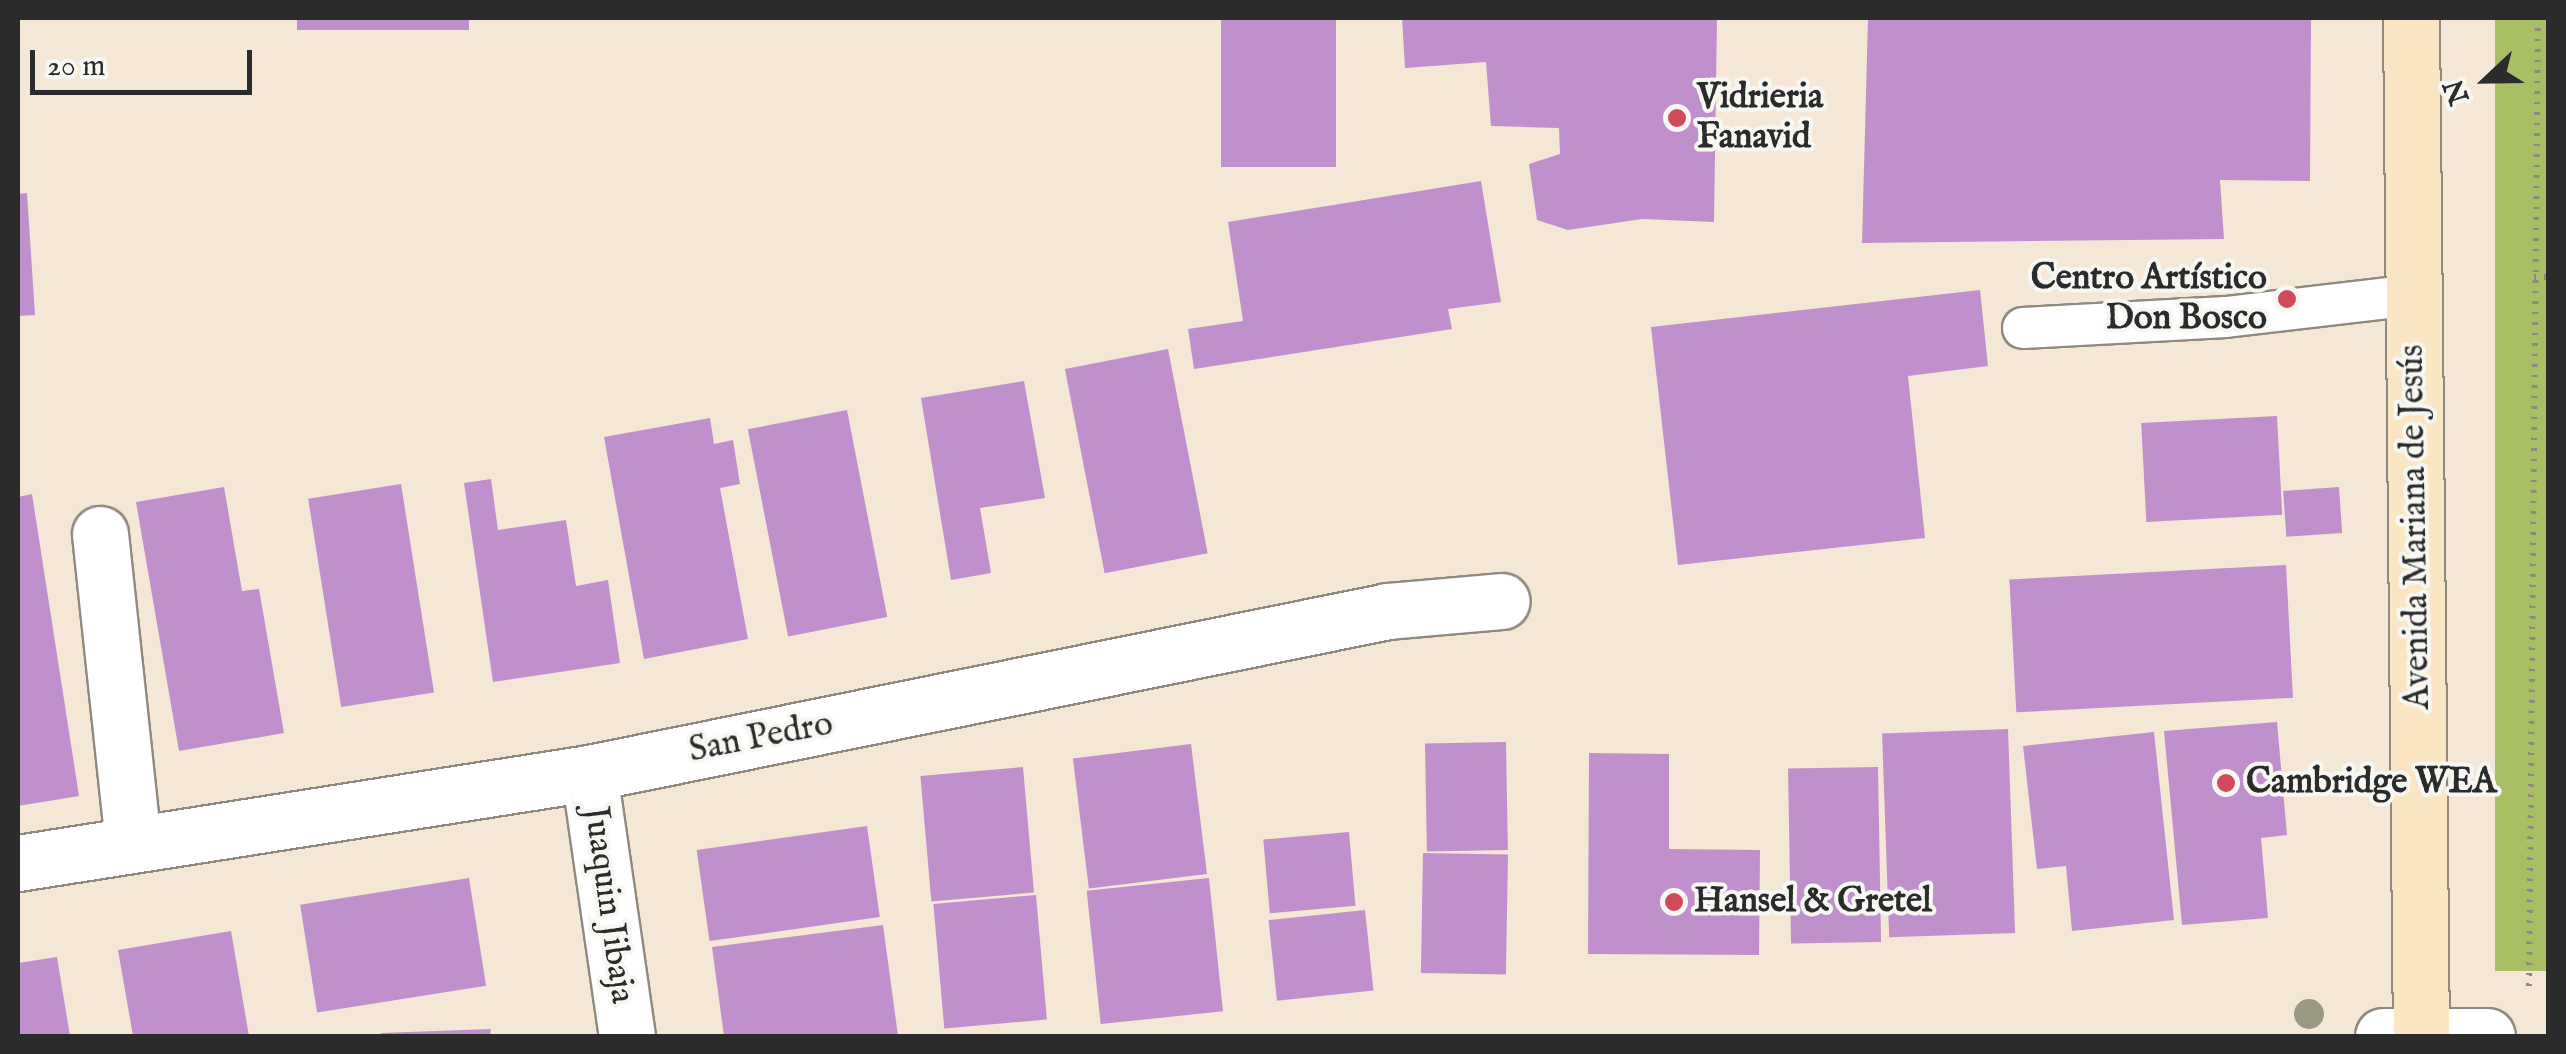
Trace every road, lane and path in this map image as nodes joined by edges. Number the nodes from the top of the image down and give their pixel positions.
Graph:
1 (2412, 18) edge
2 (2538, 18) edge
3 (2534, 277) junction
4 (2548, 277) edge
5 (2413, 295) junction
6 (2023, 328) dead end
7 (100, 534) dead end
8 (1502, 601) dead end
9 (589, 773) junction
10 (132, 844) junction
11 (18, 864) edge
12 (2528, 1002) dead end
13 (2408, 1035) edge
14 (627, 1036) edge
15 (2487, 1036) edge

1 - 5 main road, Avenida Mariana de Jesús
2 - 3 path
3 - 4 path
3 - 12 path
5 - 6 lane
5 - 13 main road, Avenida Mariana de Jesús
7 - 10 street
8 - 9 street, San Pedro
9 - 10 street, San Pedro
9 - 14 street, Juaquin Jibaja
10 - 11 street, San Pedro
13 - 15 street

